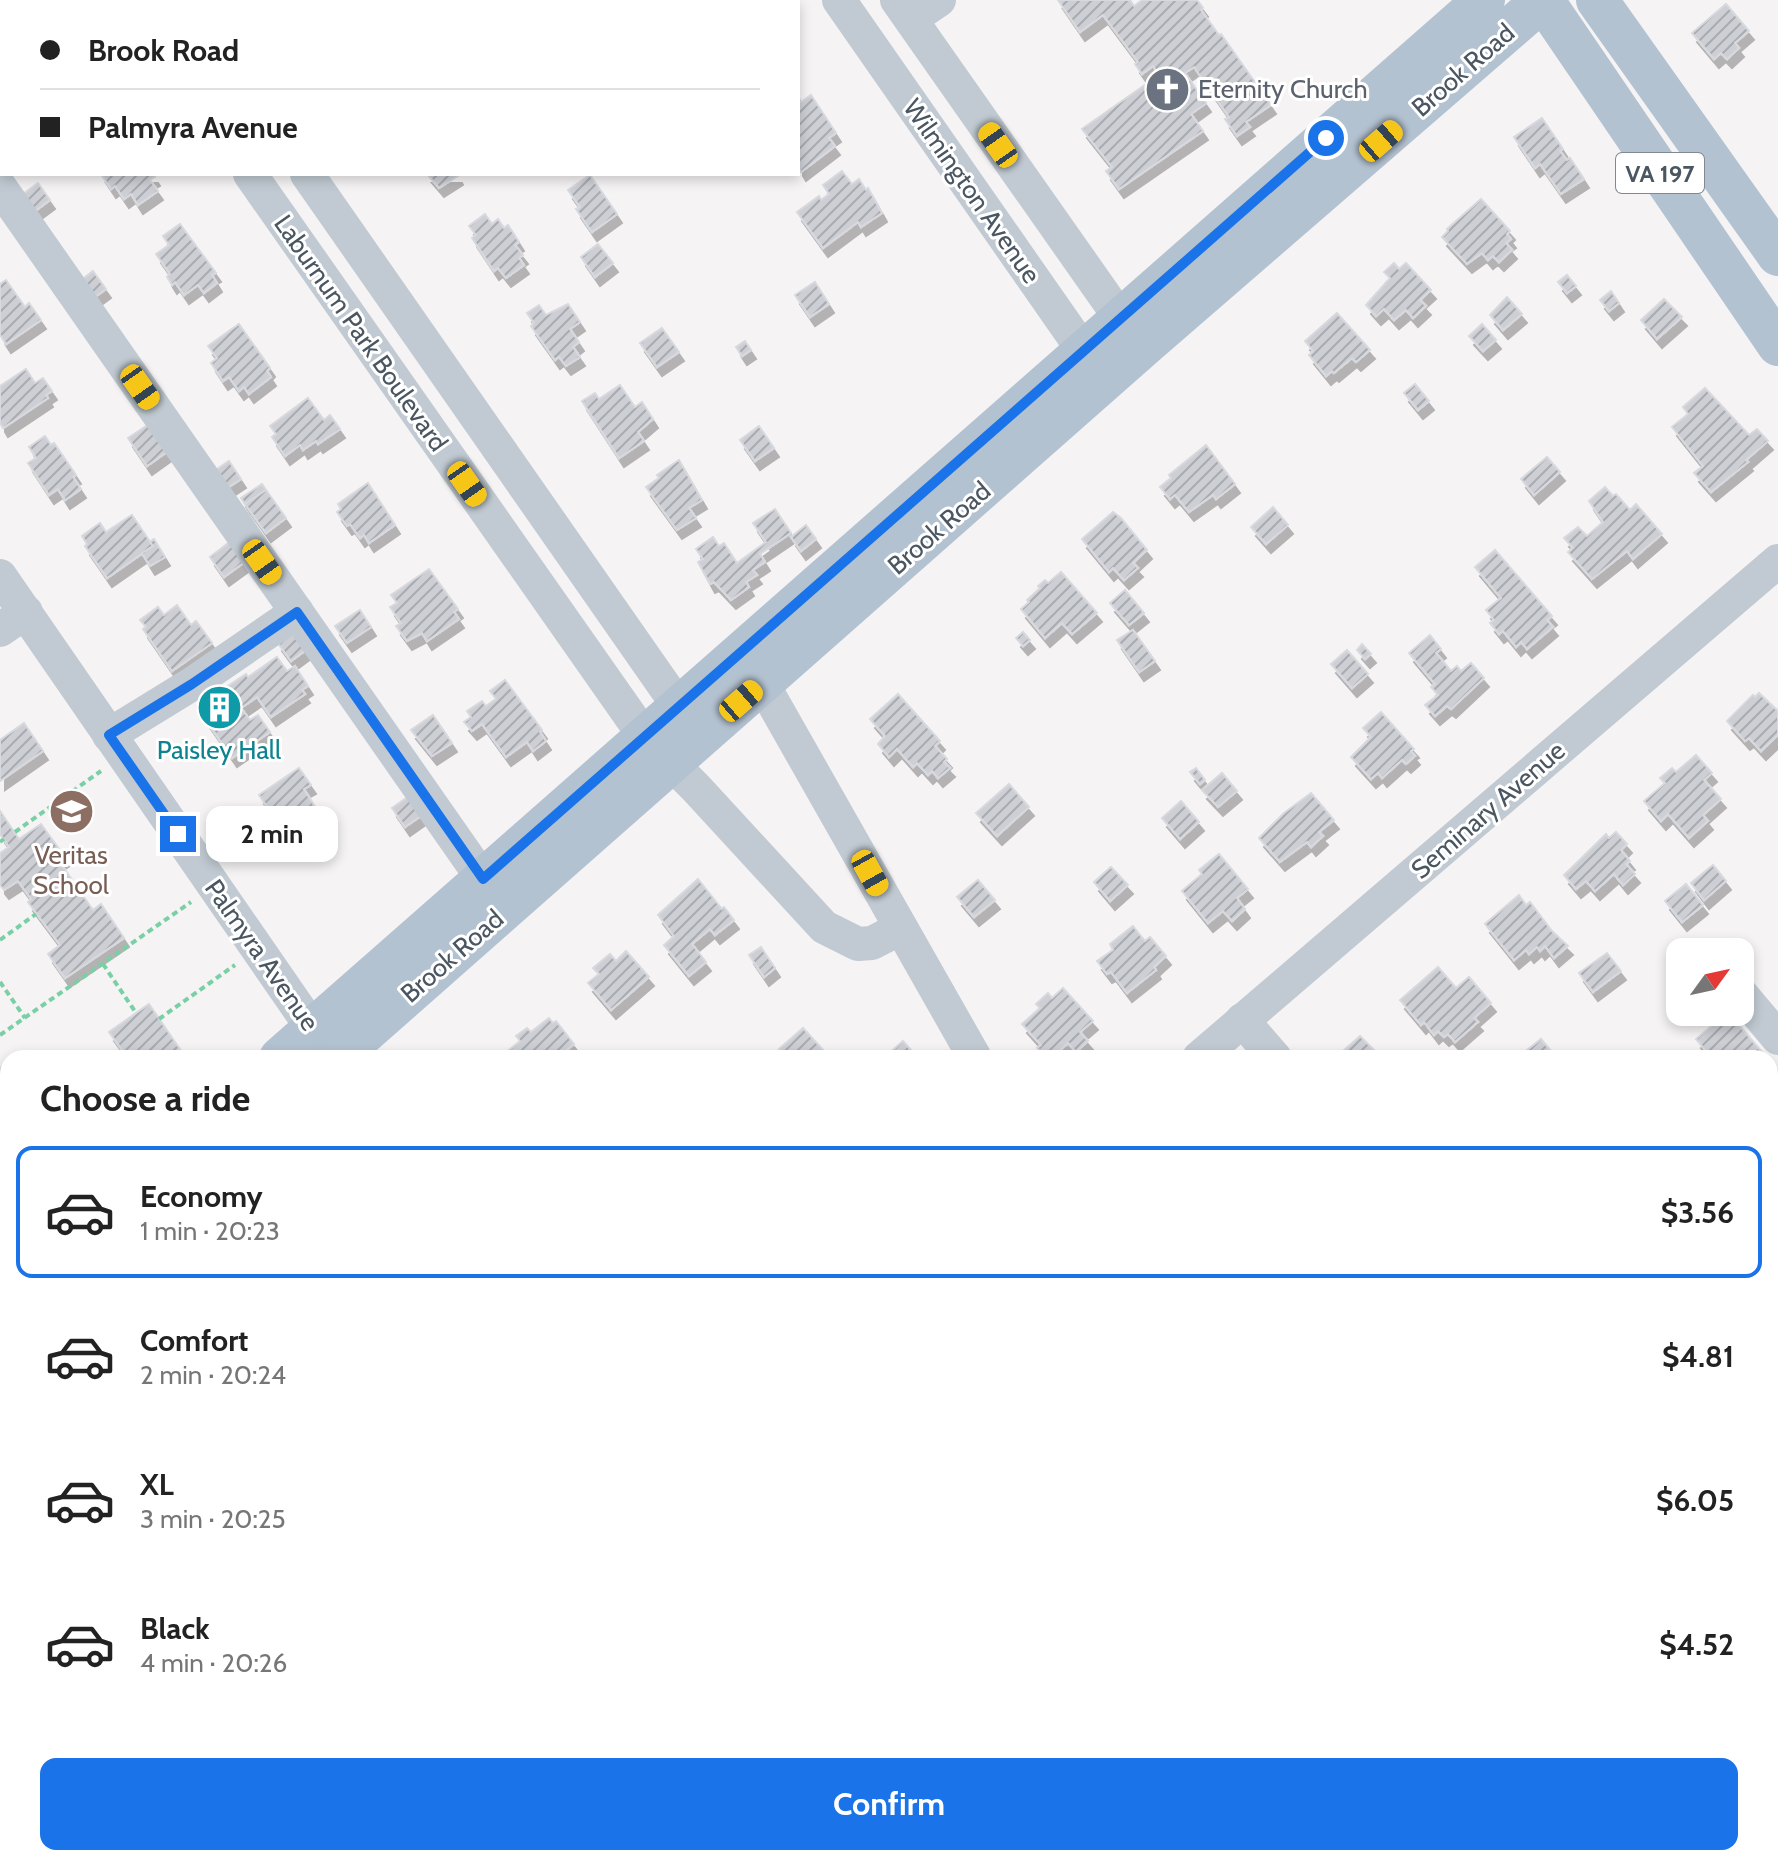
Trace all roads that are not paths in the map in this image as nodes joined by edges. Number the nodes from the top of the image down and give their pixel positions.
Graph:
1 (839, 0) edge
2 (939, 0) edge
3 (1484, 0) edge
4 (1543, 0) edge
5 (1597, 0) edge
6 (904, 9) edge
7 (252, 176) edge
8 (308, 176) edge
9 (0, 187) edge
10 (1778, 255) edge
11 (1134, 331) junction
12 (1778, 345) edge
13 (1095, 367) junction
14 (1778, 561) edge
15 (0, 576) edge
16 (297, 612) junction
17 (13, 621) edge
18 (753, 666) junction
19 (674, 736) junction
20 (116, 745) junction
21 (483, 879) junction
22 (901, 928) junction
23 (1754, 1009) edge
24 (1242, 1020) junction
25 (1778, 1038) edge
26 (327, 1048) edge
27 (970, 1050) edge
28 (1208, 1050) edge
29 (1268, 1050) edge

1 - 13 street, Wilmington Avenue
2 - 6 street
3 - 11 main road, Brook Road
4 - 11 main road, Brook Road
4 - 12 main road, VA 197
5 - 10 main road, VA 197
6 - 11 street, Wilmington Avenue
7 - 19 street, Laburnum Park Boulevard
8 - 19 street, Laburnum Park Boulevard
9 - 16 street
11 - 13 main road, Brook Road
13 - 18 main road, Brook Road
14 - 24 street, Seminary Avenue
15 - 17 street, Palmyra Avenue
16 - 20 street
16 - 21 street
17 - 20 street, Palmyra Avenue
18 - 19 main road, Brook Road
18 - 22 street
19 - 21 main road, Brook Road
19 - 22 street
19 - 26 main road, Brook Road
20 - 26 street, Palmyra Avenue
21 - 26 main road, Brook Road
22 - 27 street
23 - 25 street
24 - 28 street, Seminary Avenue
24 - 29 street

